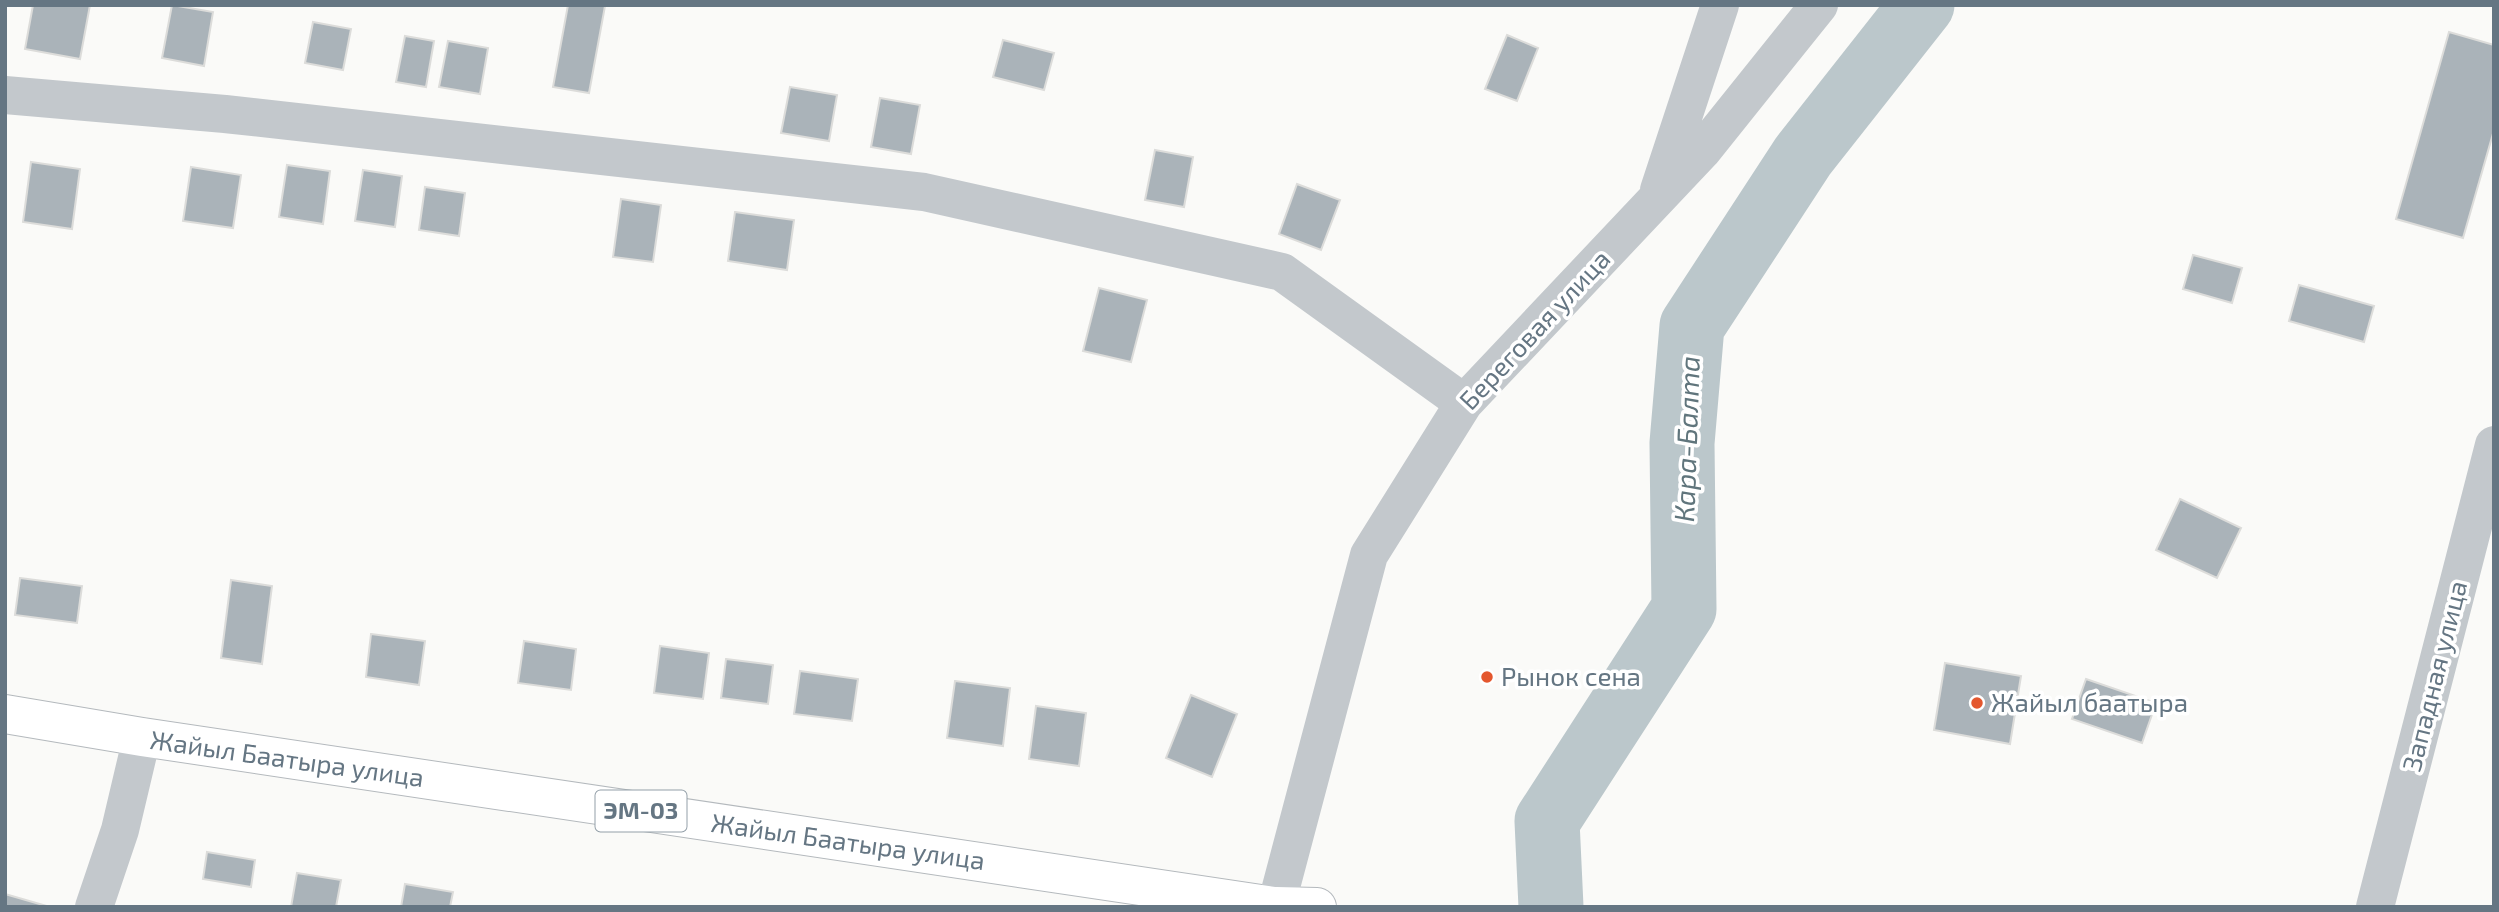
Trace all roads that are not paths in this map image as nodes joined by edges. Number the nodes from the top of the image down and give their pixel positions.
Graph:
1 (1720, 5) edge
2 (1819, 5) edge
3 (5, 95) edge
4 (1656, 200) junction
5 (1464, 403) junction
6 (2494, 445) edge
7 (5, 714) edge
8 (142, 737) junction
9 (1234, 903) edge
10 (1279, 906) edge
11 (94, 907) edge
12 (1317, 907) edge
13 (2375, 907) edge

1 - 4 street
2 - 4 street, Береговая улица
3 - 5 street
4 - 5 street, Береговая улица
5 - 10 street, Береговая улица
6 - 13 street, Западная улица
7 - 8 highway, Жайыл Баатыра улица / ЭМ-03
8 - 9 highway, Жайыл Баатыра улица / ЭМ-03
8 - 11 street
9 - 10 highway, Жайыл Баатыра улица / ЭМ-03
10 - 12 highway, Жайыл Баатыра улица / ЭМ-03

